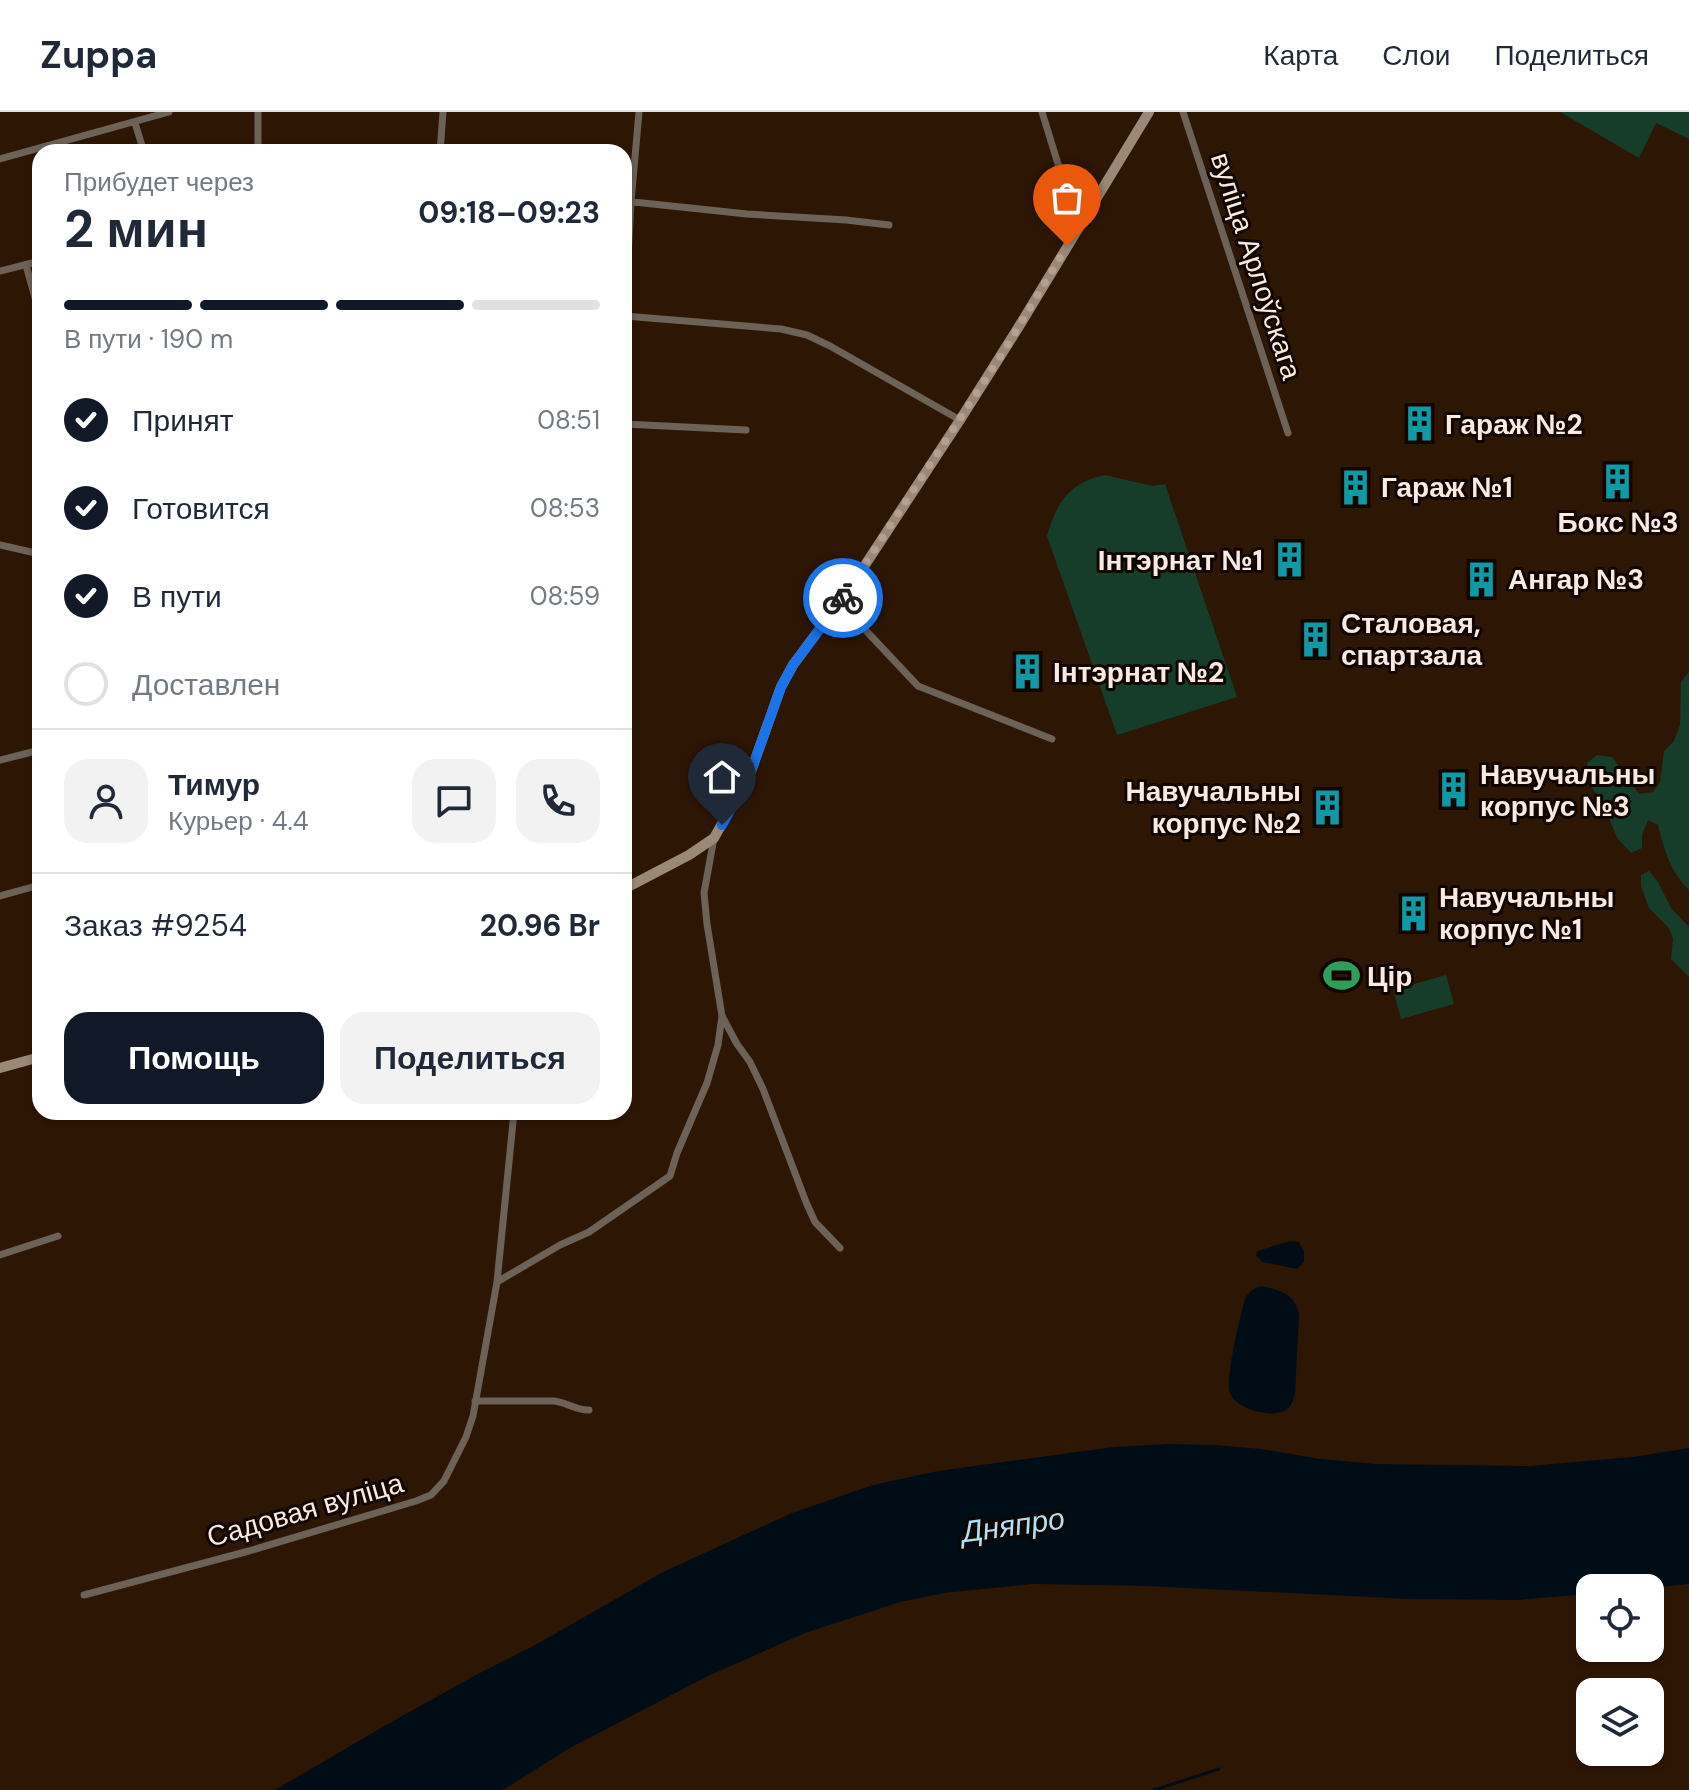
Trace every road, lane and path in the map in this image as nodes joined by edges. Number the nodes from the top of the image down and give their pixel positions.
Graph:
1 (169, 112) edge
2 (258, 112) edge
3 (443, 112) edge
4 (639, 112) edge
5 (1042, 112) edge
6 (1149, 112) edge
7 (1183, 112) edge
8 (135, 123) junction
9 (56, 144) edge
10 (142, 144) edge
11 (258, 144) edge
12 (441, 144) edge
13 (32, 150) edge
14 (0, 159) edge
15 (632, 169) edge
16 (1095, 201) junction
17 (632, 202) edge
18 (889, 225) dead end
19 (32, 263) edge
20 (26, 265) junction
21 (0, 271) edge
22 (32, 287) edge
23 (632, 317) edge
24 (960, 420) junction
25 (632, 424) edge
26 (746, 430) dead end
27 (1288, 433) dead end
28 (0, 545) edge
29 (32, 552) edge
30 (840, 603) junction
31 (1052, 739) dead end
32 (32, 752) edge
33 (0, 760) edge
34 (714, 838) junction
35 (632, 885) edge
36 (32, 887) edge
37 (0, 896) edge
38 (722, 1016) junction
39 (32, 1059) edge
40 (0, 1068) edge
41 (513, 1120) edge
42 (58, 1236) dead end
43 (840, 1248) dead end
44 (0, 1255) edge
45 (497, 1282) junction
46 (475, 1401) junction
47 (589, 1410) dead end
48 (84, 1595) dead end

1 - 8 street
2 - 11 street
3 - 12 street
4 - 15 street
5 - 16 street
6 - 16 street
7 - 27 street, вуліца Арлоўскага
8 - 9 street
8 - 10 street
13 - 14 street
16 - 24 street
17 - 18 street
19 - 20 street
20 - 21 street
20 - 22 street
23 - 24 street
24 - 30 street
25 - 26 street
28 - 29 street
30 - 31 street
30 - 34 street
32 - 33 street
34 - 35 street
34 - 38 street
36 - 37 street
38 - 43 street
38 - 45 street
39 - 40 street
41 - 45 street, Садовая вуліца
42 - 44 street
45 - 46 street, Садовая вуліца
46 - 47 street
46 - 48 street, Садовая вуліца

